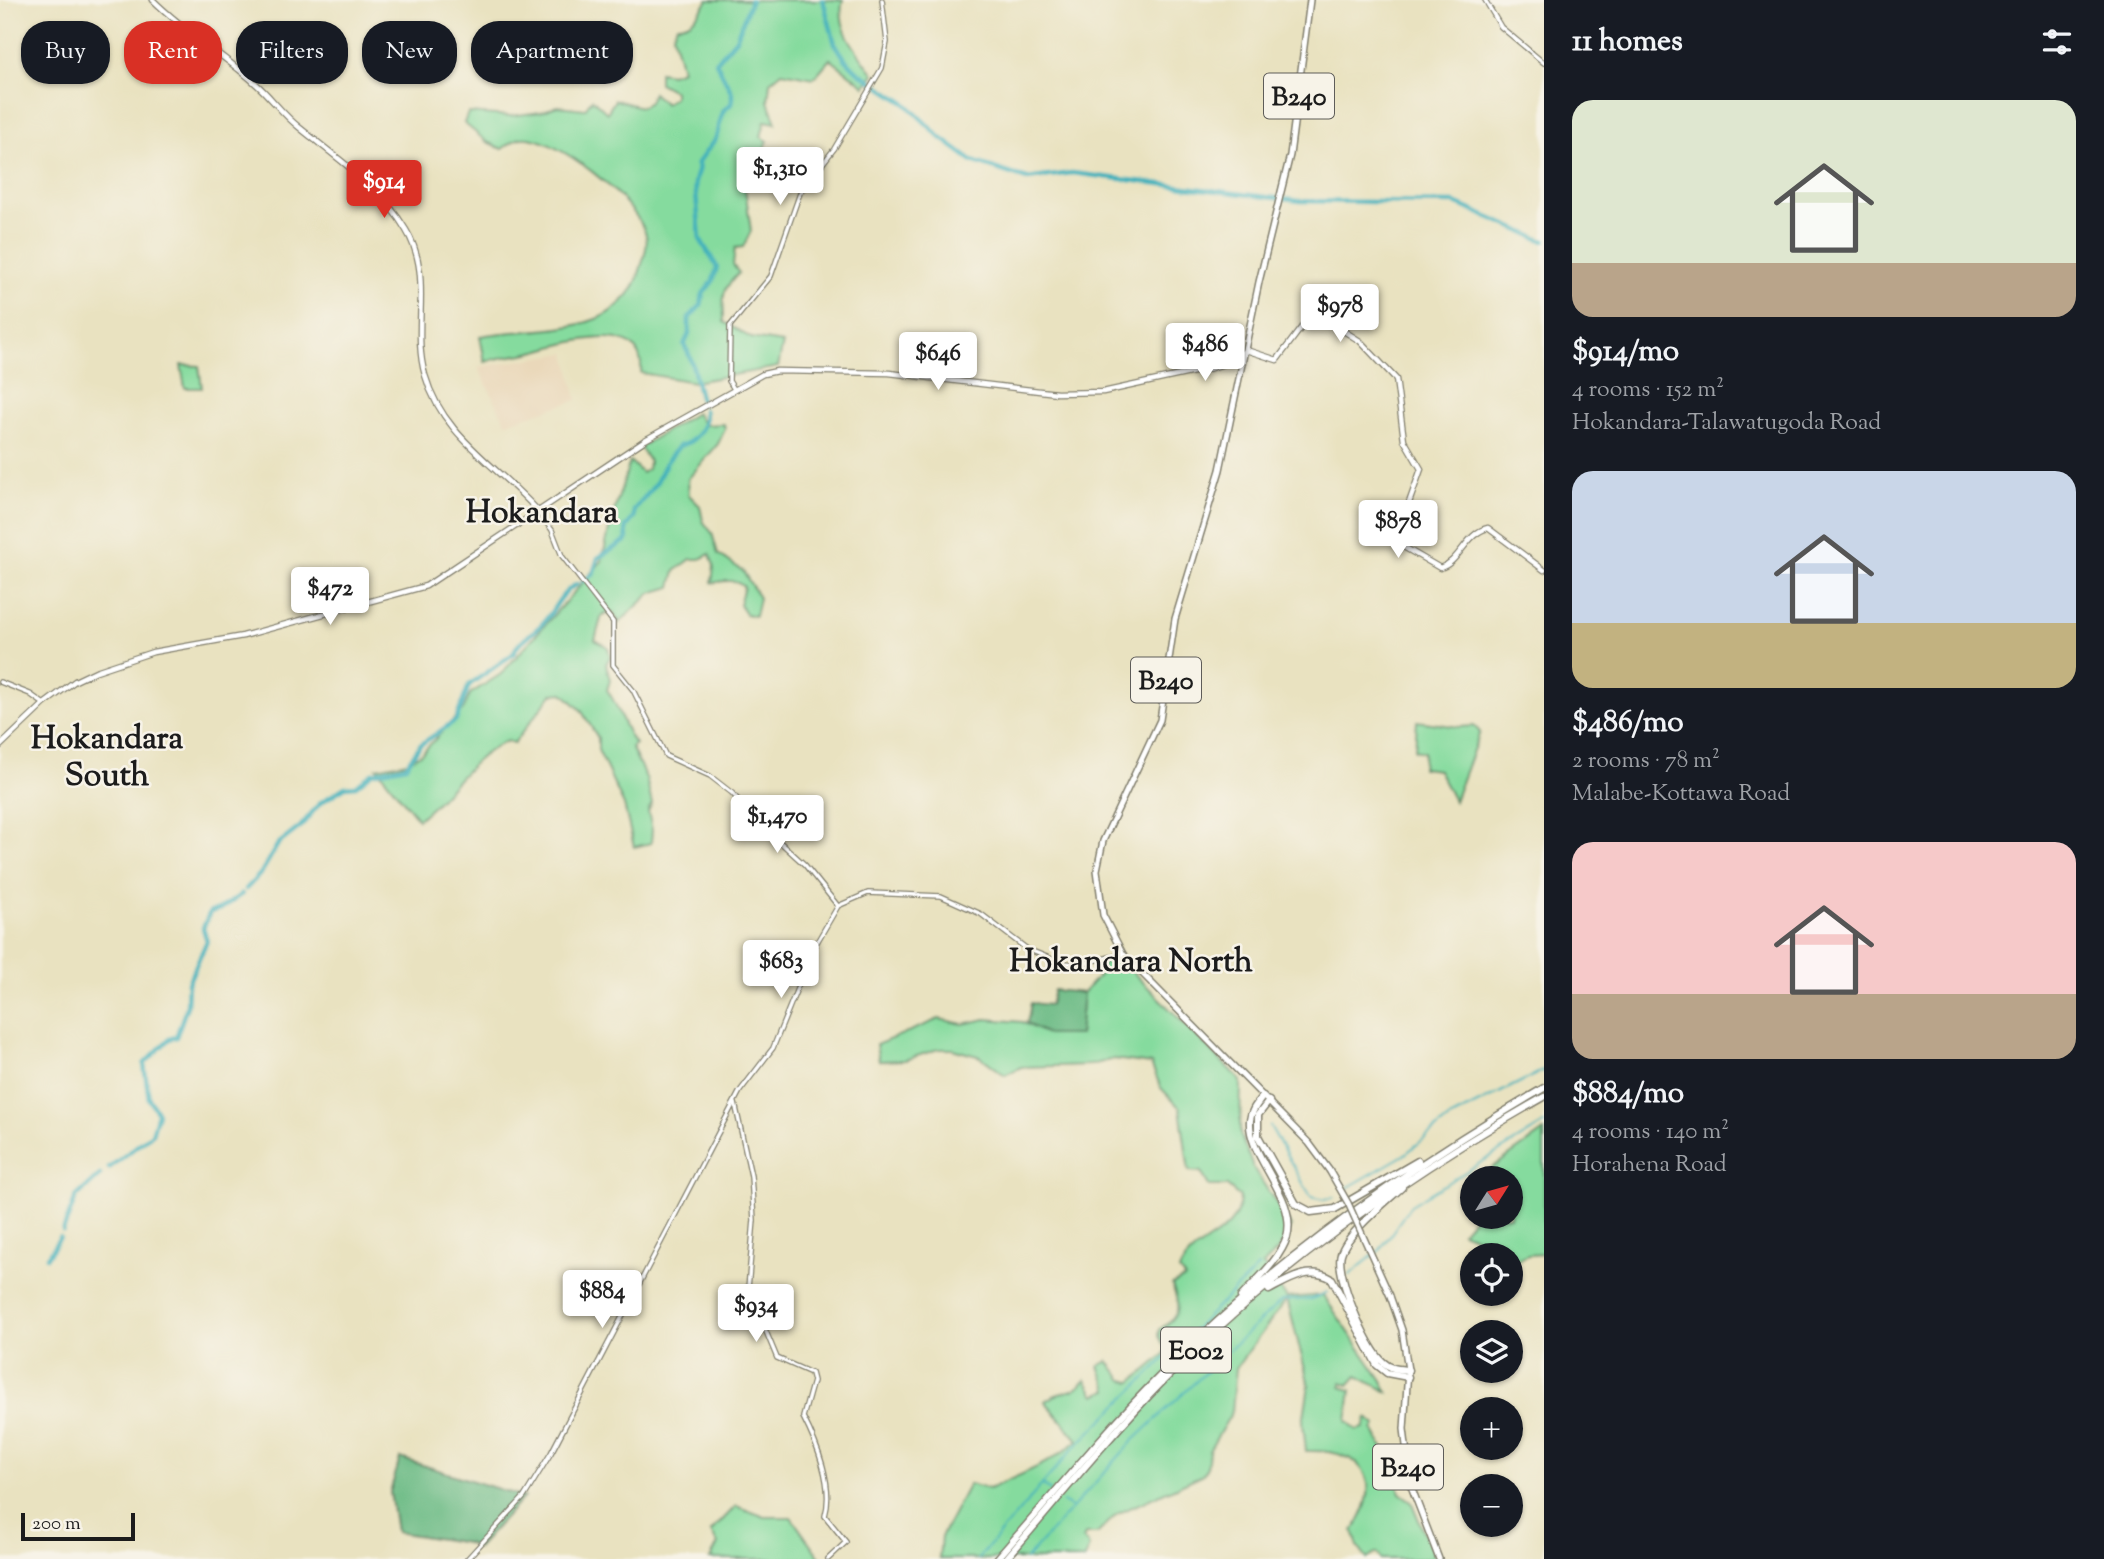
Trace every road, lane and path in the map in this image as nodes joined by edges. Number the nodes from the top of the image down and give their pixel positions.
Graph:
1 (153, 0) edge
2 (882, 0) edge
3 (1310, 0) edge
4 (1485, 0) edge
5 (1544, 63) edge
6 (1246, 350) junction
7 (1244, 359) junction
8 (1230, 362) junction
9 (734, 389) junction
10 (538, 511) junction
11 (1544, 570) edge
12 (0, 682) edge
13 (44, 705) junction
14 (0, 746) edge
15 (838, 906) junction
16 (1123, 954) junction
17 (1544, 1088) edge
18 (1544, 1097) edge
19 (1266, 1099) junction
20 (735, 1101) junction
21 (1448, 1145) junction
22 (1416, 1173) junction
23 (1258, 1295) junction
24 (1223, 1317) junction
25 (1408, 1373) junction
26 (467, 1559) edge
27 (828, 1559) edge
28 (997, 1559) edge
29 (1006, 1559) edge
30 (1439, 1559) edge

1 - 10 main road
2 - 9 street
3 - 6 main road, B240
4 - 5 street
6 - 7 main road, B240
6 - 8 main road
6 - 11 main road
7 - 8 main road
7 - 16 main road, B240
8 - 9 main road
9 - 10 main road
10 - 13 main road
10 - 15 street
12 - 13 street
13 - 14 main road
15 - 16 street
15 - 20 street
16 - 19 main road, B240
17 - 21 highway, E002
18 - 22 highway, E002
19 - 21 highway
19 - 24 highway
19 - 25 main road, B240, bridge
20 - 26 street
20 - 27 street
21 - 24 highway, E002
22 - 23 highway, E002
22 - 25 highway
23 - 25 highway
23 - 29 highway, E002
24 - 28 highway, E002
25 - 30 main road, B240

